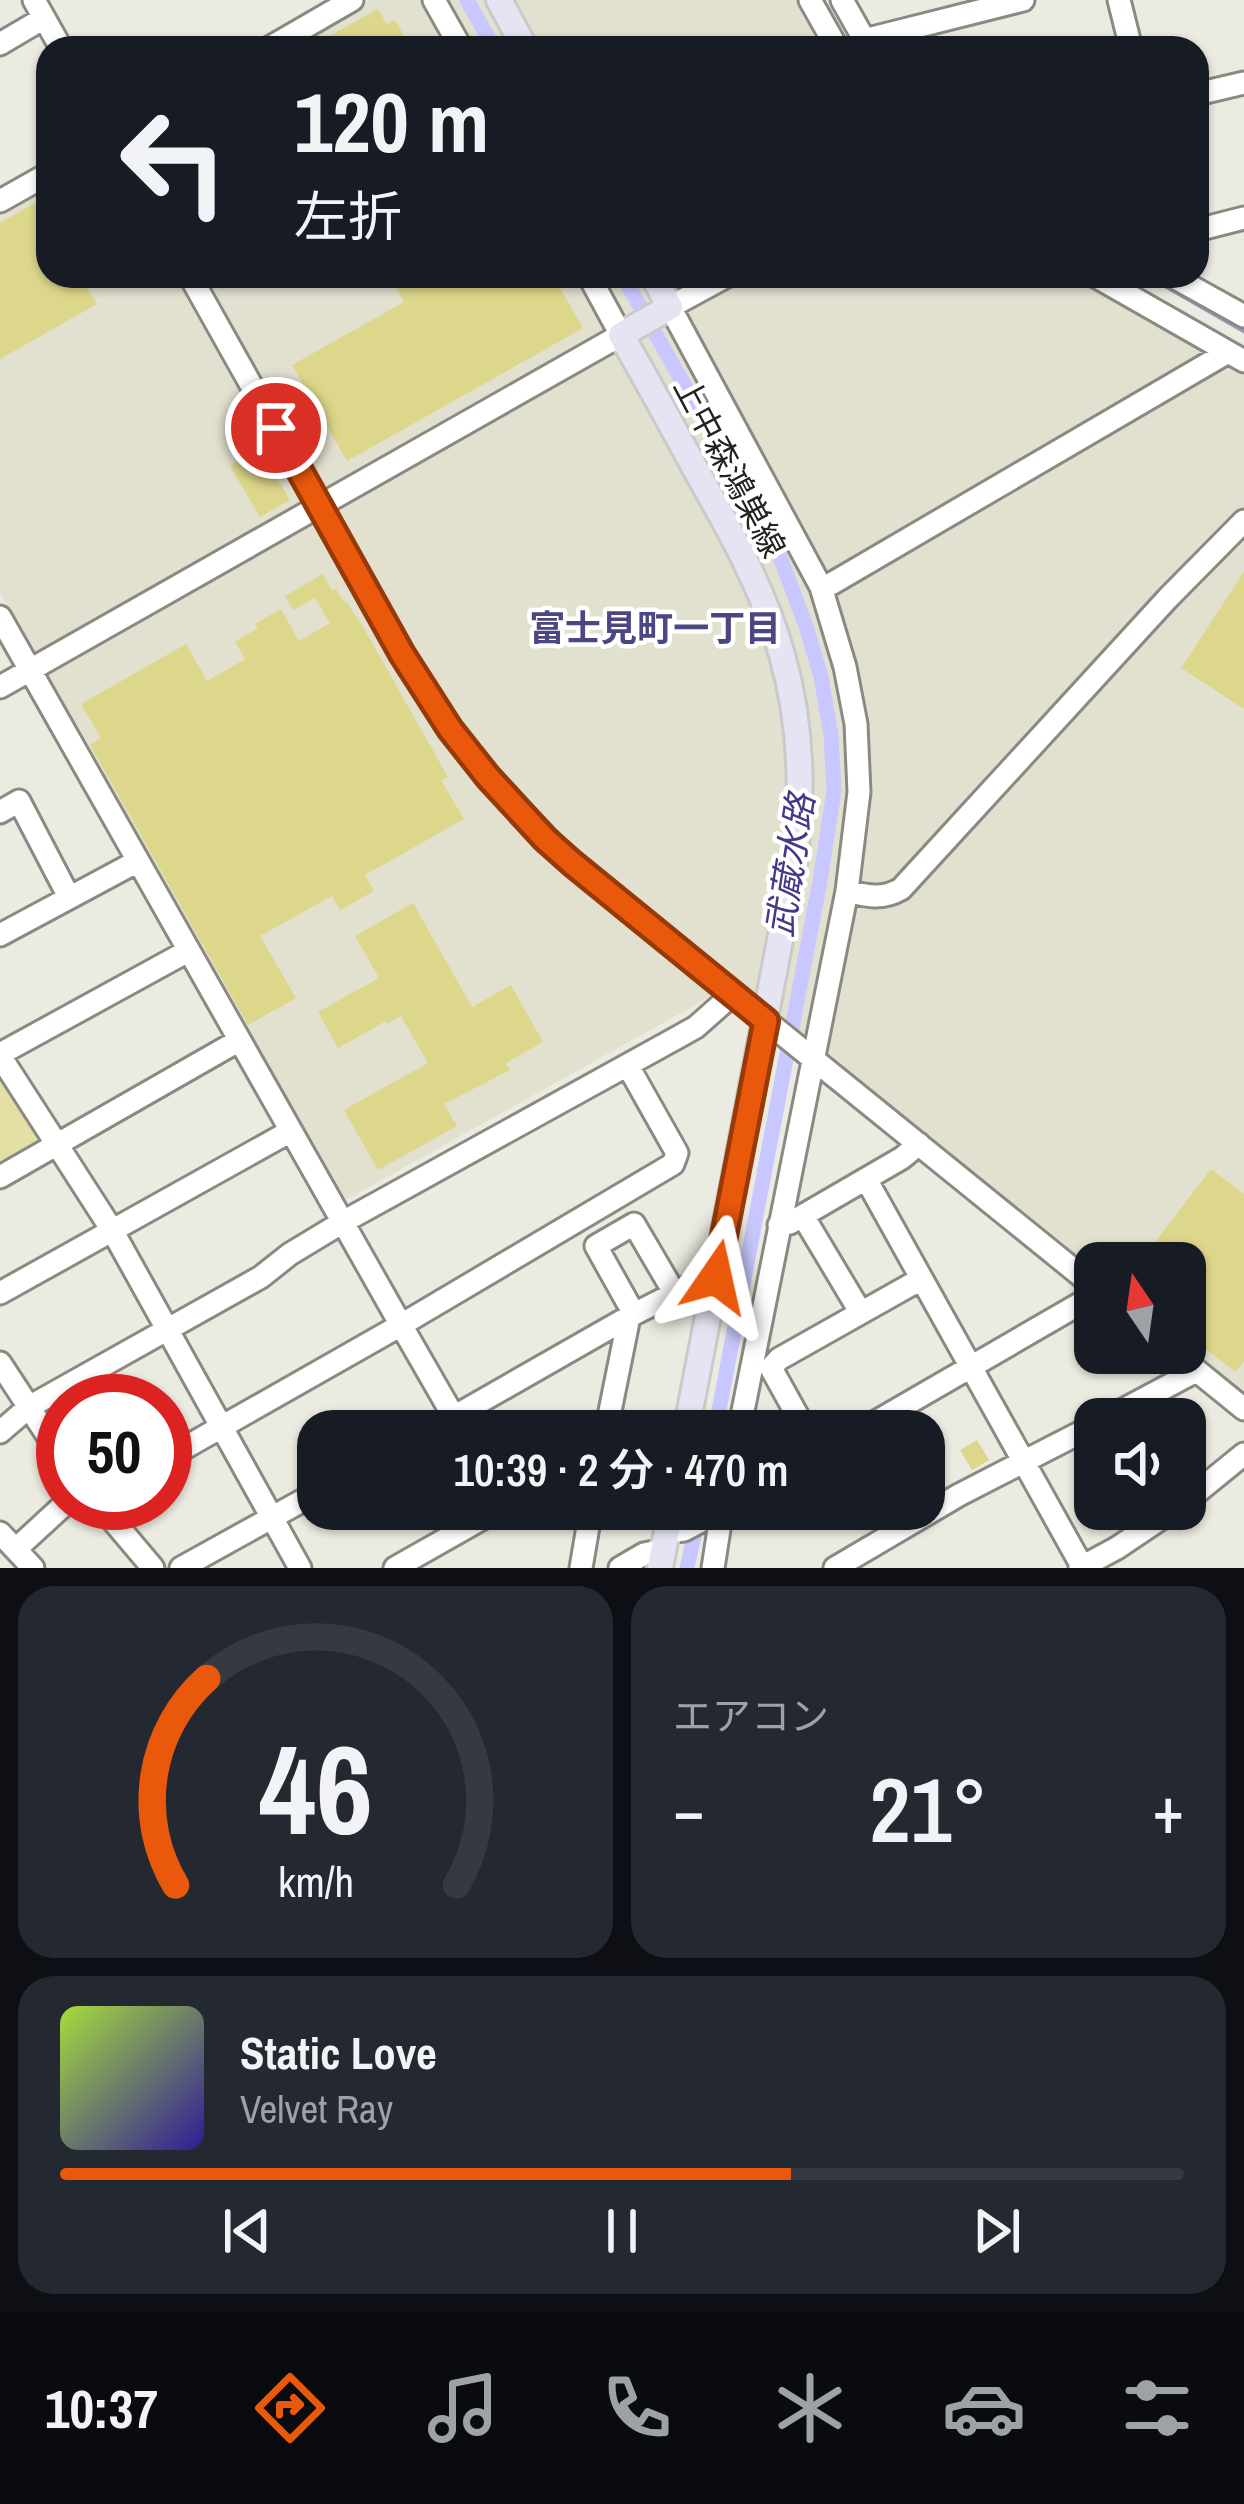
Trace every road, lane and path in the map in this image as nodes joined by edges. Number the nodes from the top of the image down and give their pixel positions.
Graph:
1 (352, 0) edge
2 (434, 0) edge
3 (499, 0) edge
4 (810, 0) edge
5 (842, 0) edge
6 (1023, 0) edge
7 (1119, 0) edge
8 (39, 9) edge
9 (55, 36) edge
10 (289, 36) edge
11 (454, 36) edge
12 (519, 36) edge
13 (830, 36) edge
14 (862, 36) edge
15 (895, 36) edge
16 (1128, 36) edge
17 (0, 44) edge
18 (1244, 82) edge
19 (1209, 91) edge
20 (36, 181) edge
21 (0, 201) edge
22 (1244, 218) edge
23 (1209, 227) edge
24 (197, 288) edge
25 (597, 288) edge
26 (657, 288) edge
27 (705, 288) edge
28 (1116, 288) edge
29 (1197, 288) edge
30 (665, 310) junction
31 (1244, 316) edge
32 (627, 332) junction
33 (1236, 357) edge
34 (319, 504) junction
35 (1244, 521) edge
36 (821, 587) junction
37 (0, 617) edge
38 (30, 671) junction
39 (0, 687) edge
40 (0, 812) edge
41 (138, 861) junction
42 (847, 891) junction
43 (69, 897) junction
44 (0, 935) edge
45 (188, 951) junction
46 (732, 995) junction
47 (772, 1026) junction
48 (238, 1041) junction
49 (0, 1055) edge
50 (808, 1056) junction
51 (628, 1066) junction
52 (289, 1132) junction
53 (57, 1144) junction
54 (919, 1144) junction
55 (0, 1177) edge
56 (866, 1179) junction
57 (803, 1216) junction
58 (343, 1222) junction
59 (779, 1225) junction
60 (112, 1230) junction
61 (1074, 1273) edge
62 (716, 1277) junction
63 (921, 1279) junction
64 (0, 1293) edge
65 (674, 1294) junction
66 (1074, 1304) edge
67 (861, 1313) junction
68 (632, 1316) junction
69 (401, 1325) junction
70 (167, 1330) junction
71 (0, 1363) edge
72 (971, 1366) junction
73 (1190, 1374) edge
74 (1200, 1374) edge
75 (1145, 1398) edge
76 (29, 1407) junction
77 (1244, 1409) edge
78 (450, 1410) edge
79 (481, 1410) edge
80 (611, 1410) edge
81 (690, 1410) edge
82 (743, 1410) edge
83 (794, 1410) edge
84 (896, 1410) edge
85 (36, 1418) edge
86 (221, 1427) junction
87 (0, 1432) edge
88 (1074, 1436) edge
89 (192, 1444) edge
90 (1244, 1454) edge
91 (1025, 1462) junction
92 (1206, 1485) edge
93 (297, 1503) edge
94 (272, 1517) junction
95 (36, 1523) edge
96 (121, 1530) edge
97 (463, 1530) edge
98 (587, 1530) edge
99 (719, 1530) edge
100 (1144, 1530) edge
101 (668, 1538) edge
102 (8, 1541) edge
103 (33, 1568) edge
104 (153, 1568) edge
105 (181, 1568) edge
106 (300, 1568) edge
107 (395, 1568) edge
108 (581, 1568) edge
109 (620, 1568) edge
110 (713, 1568) edge
111 (836, 1568) edge
112 (1082, 1568) edge

1 - 10 street
2 - 11 street
3 - 12 main road
4 - 13 street
5 - 14 street
6 - 15 street
7 - 16 street
8 - 9 street
8 - 17 street
18 - 19 street
20 - 21 street
22 - 23 street
24 - 34 street
25 - 32 street
26 - 30 main road
27 - 30 street
28 - 33 street
29 - 31 street
30 - 32 main road
30 - 36 street
32 - 34 street
32 - 47 main road, 上中森鴻巣線
33 - 36 street
34 - 38 street
34 - 46 street
35 - 42 street
36 - 42 street
37 - 38 street
38 - 39 street
38 - 41 street
40 - 43 street
41 - 43 street
41 - 45 street
42 - 50 street
43 - 44 street
45 - 48 street
45 - 49 street
46 - 47 street
46 - 51 street
47 - 50 street
47 - 62 main road, 上中森鴻巣線
48 - 52 street
48 - 53 street
49 - 53 street
50 - 54 street
50 - 59 street
51 - 58 street
51 - 69 street
52 - 58 street
52 - 60 street
53 - 55 street
53 - 60 street
54 - 56 street
54 - 61 street
56 - 57 street
56 - 63 street
57 - 59 street
57 - 67 street
58 - 69 street
58 - 70 street
59 - 82 street
60 - 64 street
60 - 70 street
62 - 65 street
62 - 81 main road, 上中森鴻巣線
63 - 67 street
63 - 72 street
65 - 68 street
65 - 68 street
66 - 72 street
67 - 83 street
68 - 79 street
68 - 80 street
69 - 78 street
69 - 86 street
70 - 76 street
70 - 86 street
71 - 76 street
72 - 84 street
72 - 91 street
73 - 75 street
74 - 77 street
76 - 85 street
76 - 87 street
86 - 89 street
86 - 94 street
88 - 91 street
90 - 92 street
91 - 111 street
91 - 112 street
93 - 94 street
94 - 105 street
94 - 106 street
95 - 102 street
96 - 104 street
97 - 107 street
98 - 108 street
99 - 110 street
100 - 112 street
101 - 109 street
102 - 103 street

